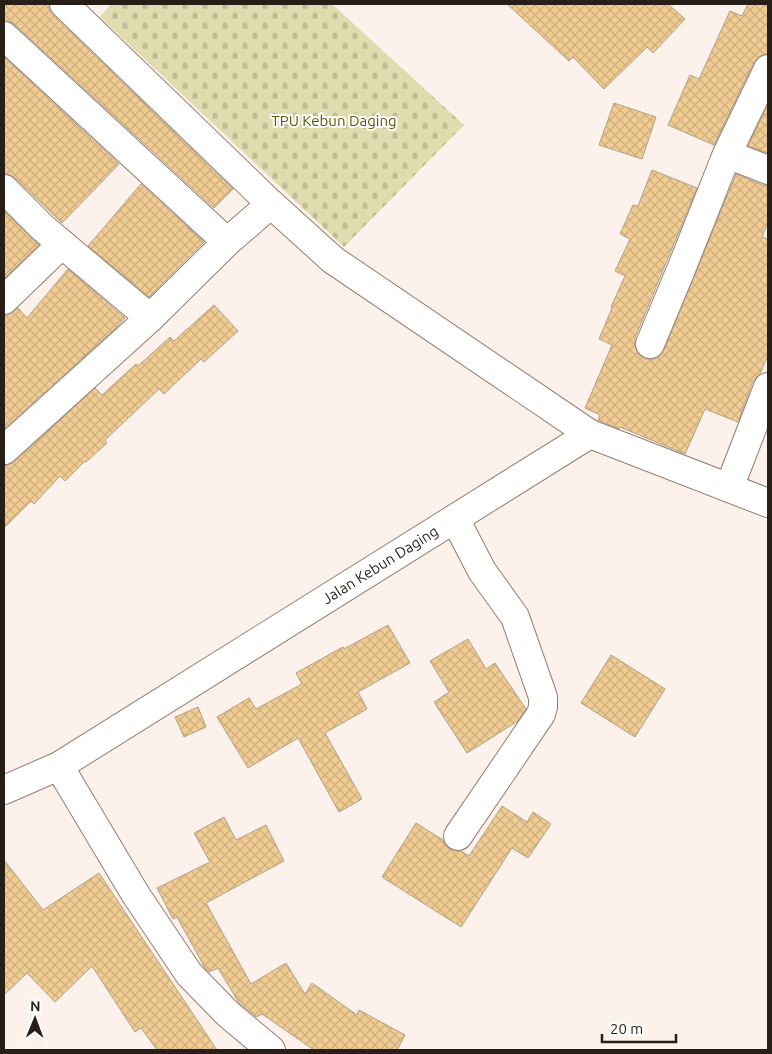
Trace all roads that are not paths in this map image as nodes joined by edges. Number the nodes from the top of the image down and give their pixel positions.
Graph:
1 (64, 4) edge
2 (4, 36) edge
3 (768, 69) edge
4 (727, 154) junction
5 (768, 170) edge
6 (4, 189) edge
7 (271, 204) junction
8 (227, 242) junction
9 (62, 244) junction
10 (4, 300) edge
11 (150, 318) junction
12 (650, 344) dead end
13 (768, 388) edge
14 (590, 434) junction
15 (4, 450) edge
16 (729, 488) junction
17 (768, 503) edge
18 (455, 519) junction
19 (59, 766) junction
20 (4, 790) edge
21 (458, 836) dead end
22 (271, 1050) edge

1 - 7 street
2 - 8 street
3 - 4 street
4 - 5 street
4 - 12 street
6 - 9 street
7 - 8 street
7 - 14 street
8 - 11 street
9 - 10 street
9 - 11 street
11 - 15 street
13 - 16 street
14 - 16 street
14 - 18 street, Jalan Kebun Daging
16 - 17 street
18 - 19 street, Jalan Kebun Daging
18 - 21 street
19 - 20 street, Jalan Kebun Daging
19 - 22 street

